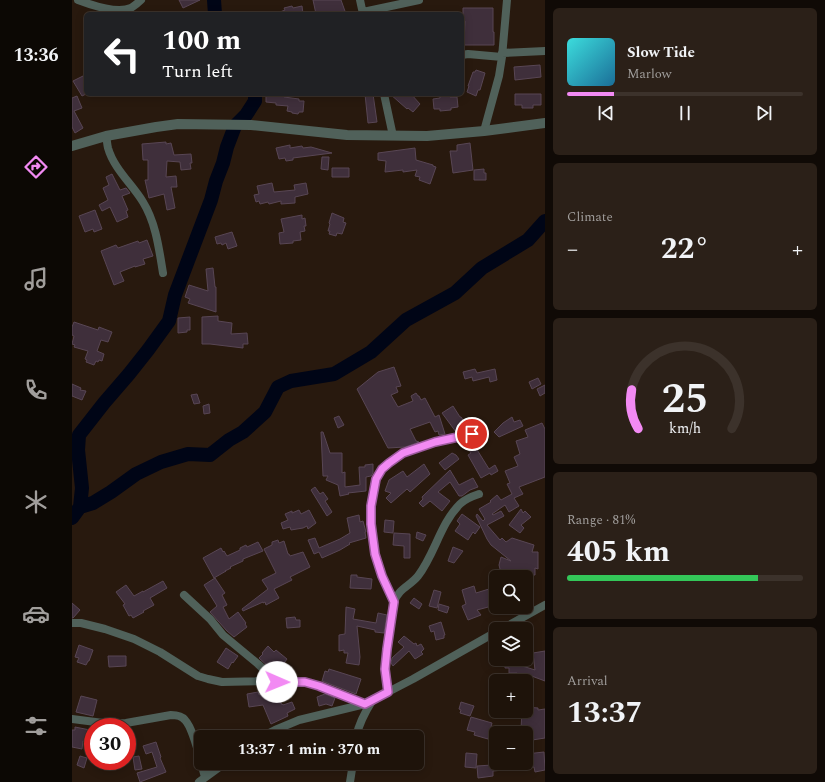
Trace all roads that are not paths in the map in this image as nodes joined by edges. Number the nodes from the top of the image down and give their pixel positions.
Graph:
1 (78, 0) edge
2 (141, 0) edge
3 (360, 0) edge
4 (419, 0) edge
5 (508, 0) edge
6 (363, 12) edge
7 (367, 12) edge
8 (545, 51) edge
9 (464, 55) edge
10 (502, 55) junction
11 (384, 96) edge
12 (545, 124) edge
13 (484, 131) junction
14 (106, 136) junction
15 (393, 136) junction
16 (72, 146) edge
17 (163, 273) dead end
18 (472, 434) dead end
19 (479, 494) dead end
20 (184, 595) dead end
21 (394, 602) junction
22 (545, 605) edge
23 (515, 622) edge
24 (72, 623) edge
25 (489, 636) edge
26 (277, 682) junction
27 (388, 692) junction
28 (369, 702) junction
29 (72, 719) edge
30 (275, 730) edge
31 (358, 730) edge
32 (216, 770) edge
33 (352, 770) edge
34 (202, 780) edge
35 (350, 782) edge

1 - 2 street
3 - 6 street
4 - 7 street
5 - 10 street
8 - 10 street
9 - 10 street
10 - 13 street
11 - 15 street
12 - 13 street
13 - 15 street
14 - 15 street
14 - 16 street
14 - 17 street
18 - 21 street
19 - 21 street
20 - 26 street
21 - 27 street
22 - 23 street
24 - 26 street
25 - 27 street
26 - 28 street
27 - 28 street
28 - 30 street
28 - 31 street
29 - 34 street
32 - 34 street
33 - 35 street

